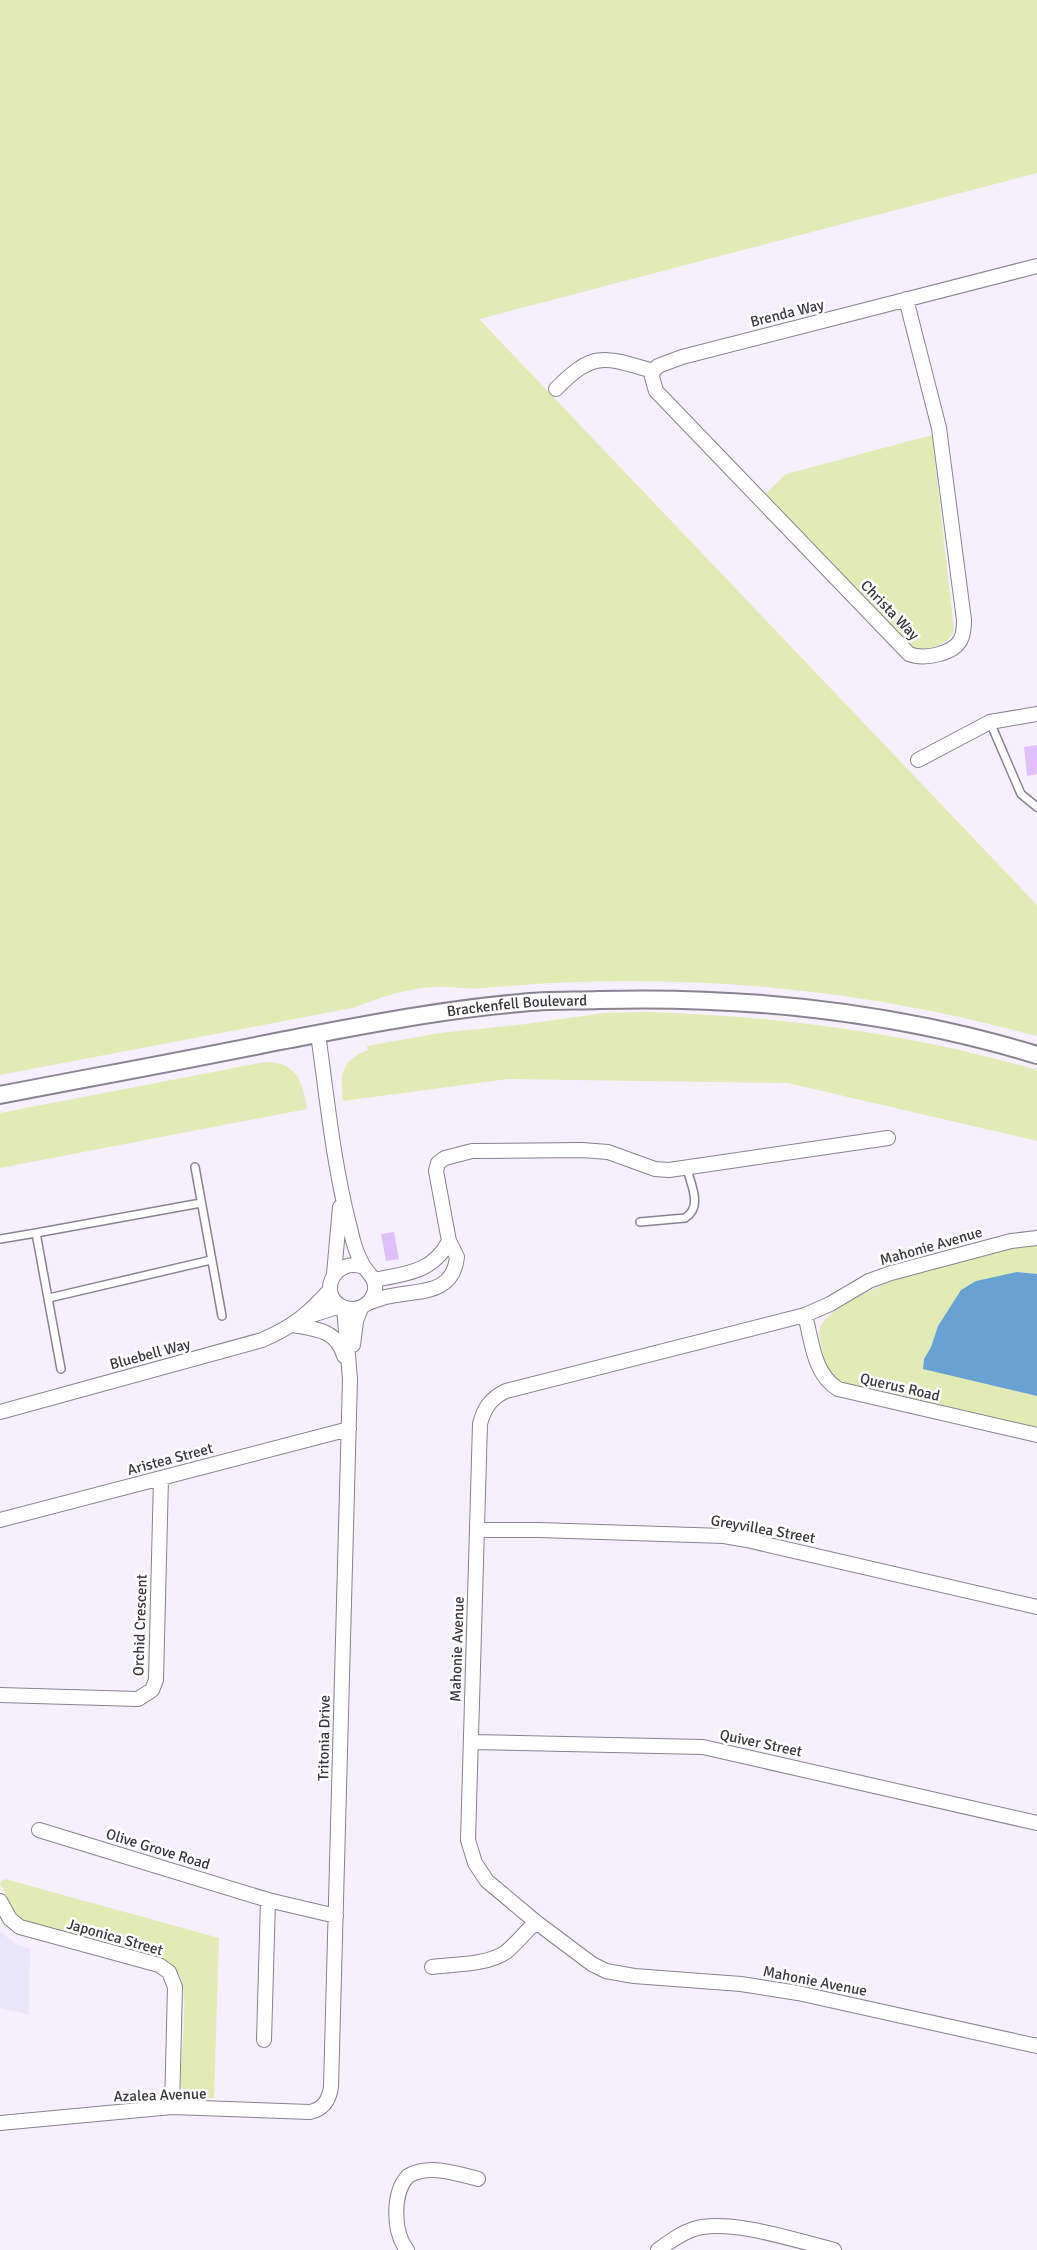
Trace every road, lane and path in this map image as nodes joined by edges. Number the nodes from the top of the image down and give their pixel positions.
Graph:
1 (1037, 266) edge
2 (906, 299) junction
3 (653, 370) junction
4 (556, 389) dead end
5 (1037, 714) edge
6 (990, 722) junction
7 (918, 760) dead end
8 (1037, 807) edge
9 (318, 1034) junction
10 (1037, 1055) edge
11 (0, 1095) edge
12 (888, 1138) dead end
13 (195, 1167) dead end
14 (687, 1169) junction
15 (341, 1193) junction
16 (201, 1203) junction
17 (640, 1222) dead end
18 (36, 1233) junction
19 (1037, 1238) edge
20 (0, 1239) edge
21 (449, 1240) junction
22 (211, 1260) junction
23 (364, 1267) junction
24 (334, 1274) junction
25 (374, 1280) junction
26 (330, 1290) junction
27 (49, 1298) junction
28 (365, 1305) junction
29 (342, 1307) junction
30 (805, 1315) junction
31 (222, 1316) dead end
32 (298, 1321) junction
33 (61, 1369) dead end
34 (350, 1372) junction
35 (0, 1412) edge
36 (349, 1430) junction
37 (1037, 1435) edge
38 (161, 1478) junction
39 (0, 1520) edge
40 (477, 1530) junction
41 (1037, 1607) edge
42 (0, 1695) edge
43 (471, 1742) junction
44 (1037, 1823) edge
45 (39, 1830) dead end
46 (268, 1900) junction
47 (0, 1901) edge
48 (336, 1916) junction
49 (536, 1922) junction
50 (432, 1967) dead end
51 (264, 2040) dead end
52 (1037, 2046) edge
53 (172, 2107) junction
54 (320, 2108) joint
55 (0, 2123) edge
56 (478, 2179) dead end
57 (407, 2250) edge
58 (658, 2250) edge
59 (834, 2250) edge

1 - 2 street, Brenda Way
2 - 3 street, Brenda Way
2 - 3 street, Christa Way
3 - 4 street
5 - 6 street
6 - 7 street
6 - 8 lane
9 - 10 street, Brackenfell Boulevard
9 - 11 street, Brackenfell Boulevard
9 - 15 street
12 - 14 street
13 - 16 lane
14 - 17 lane
14 - 21 street
15 - 23 street
15 - 24 street
16 - 18 lane
16 - 22 lane
18 - 20 lane
18 - 27 lane
19 - 30 street, Mahonie Avenue
21 - 25 street
21 - 28 street
22 - 27 lane
22 - 31 lane
23 - 24 street
23 - 25 street
24 - 26 street
25 - 28 street
26 - 29 street
26 - 32 street
27 - 33 lane
28 - 29 street
28 - 34 street, Tritonia Drive
29 - 32 street
29 - 34 street, Tritonia Drive
30 - 37 street, Querus Road
30 - 40 street, Mahonie Avenue
32 - 34 street
32 - 35 street, Bluebell Way
34 - 36 street, Tritonia Drive
36 - 38 street, Aristea Street
36 - 48 street, Tritonia Drive
38 - 39 street, Aristea Street
38 - 42 street, Orchid Crescent
40 - 41 street, Greyvillea Street
40 - 43 street, Mahonie Avenue
43 - 44 street, Quiver Street
43 - 49 street, Mahonie Avenue
45 - 46 street, Olive Grove Road
46 - 48 street, Olive Grove Road
46 - 51 street
47 - 53 street, Japonica Street
48 - 54 street, Tritonia Drive
49 - 50 street
49 - 52 street, Mahonie Avenue
53 - 54 street, Azalea Avenue
53 - 55 street, Azalea Avenue
56 - 57 street
58 - 59 street

